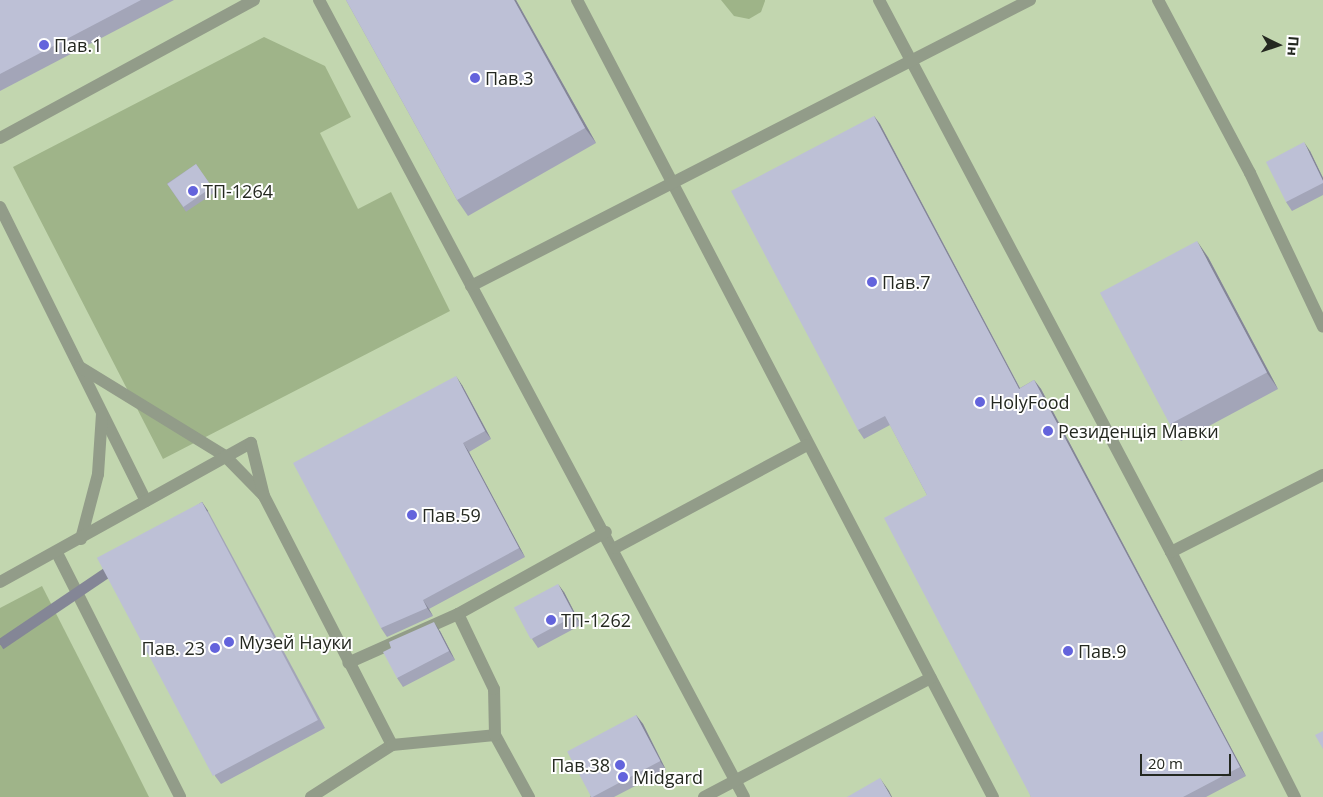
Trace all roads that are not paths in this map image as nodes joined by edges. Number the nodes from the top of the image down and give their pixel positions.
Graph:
1 (254, 0) edge
2 (319, 0) edge
3 (577, 0) edge
4 (879, 0) edge
5 (1030, 0) edge
6 (1158, 0) edge
7 (912, 60) junction
8 (0, 138) edge
9 (672, 183) junction
10 (0, 207) edge
11 (470, 286) junction
12 (1323, 327) edge
13 (80, 367) junction
14 (102, 412) junction
15 (807, 445) junction
16 (225, 456) junction
17 (1323, 475) edge
18 (264, 496) junction
19 (146, 501) junction
20 (606, 532) junction
21 (81, 539) junction
22 (615, 548) junction
23 (1171, 552) junction
24 (57, 553) junction
25 (0, 582) edge
26 (458, 614) junction
27 (348, 663) junction
28 (931, 678) junction
29 (495, 735) junction
30 (392, 745) junction
31 (735, 780) junction
32 (180, 797) edge
33 (311, 797) edge
34 (529, 797) edge
35 (704, 797) edge
36 (744, 797) edge
37 (993, 797) edge
38 (1295, 797) edge

1 - 8 lane
2 - 11 lane
3 - 9 lane
4 - 7 lane
5 - 7 lane
6 - 12 lane
7 - 9 lane
7 - 23 lane
9 - 11 lane
9 - 15 lane
10 - 13 lane
11 - 20 lane
13 - 14 lane
13 - 16 lane
14 - 19 lane
14 - 21 lane
15 - 22 lane
15 - 28 lane
16 - 18 lane
16 - 18 lane
16 - 19 lane
17 - 23 lane
18 - 27 lane
19 - 21 lane
20 - 22 lane
20 - 26 lane
21 - 24 lane
22 - 31 lane
23 - 38 lane
24 - 25 lane
24 - 32 lane
26 - 27 lane
26 - 29 lane
27 - 30 lane
28 - 31 lane
28 - 37 lane
29 - 30 lane
29 - 34 lane
30 - 33 lane
31 - 35 lane
31 - 36 lane

